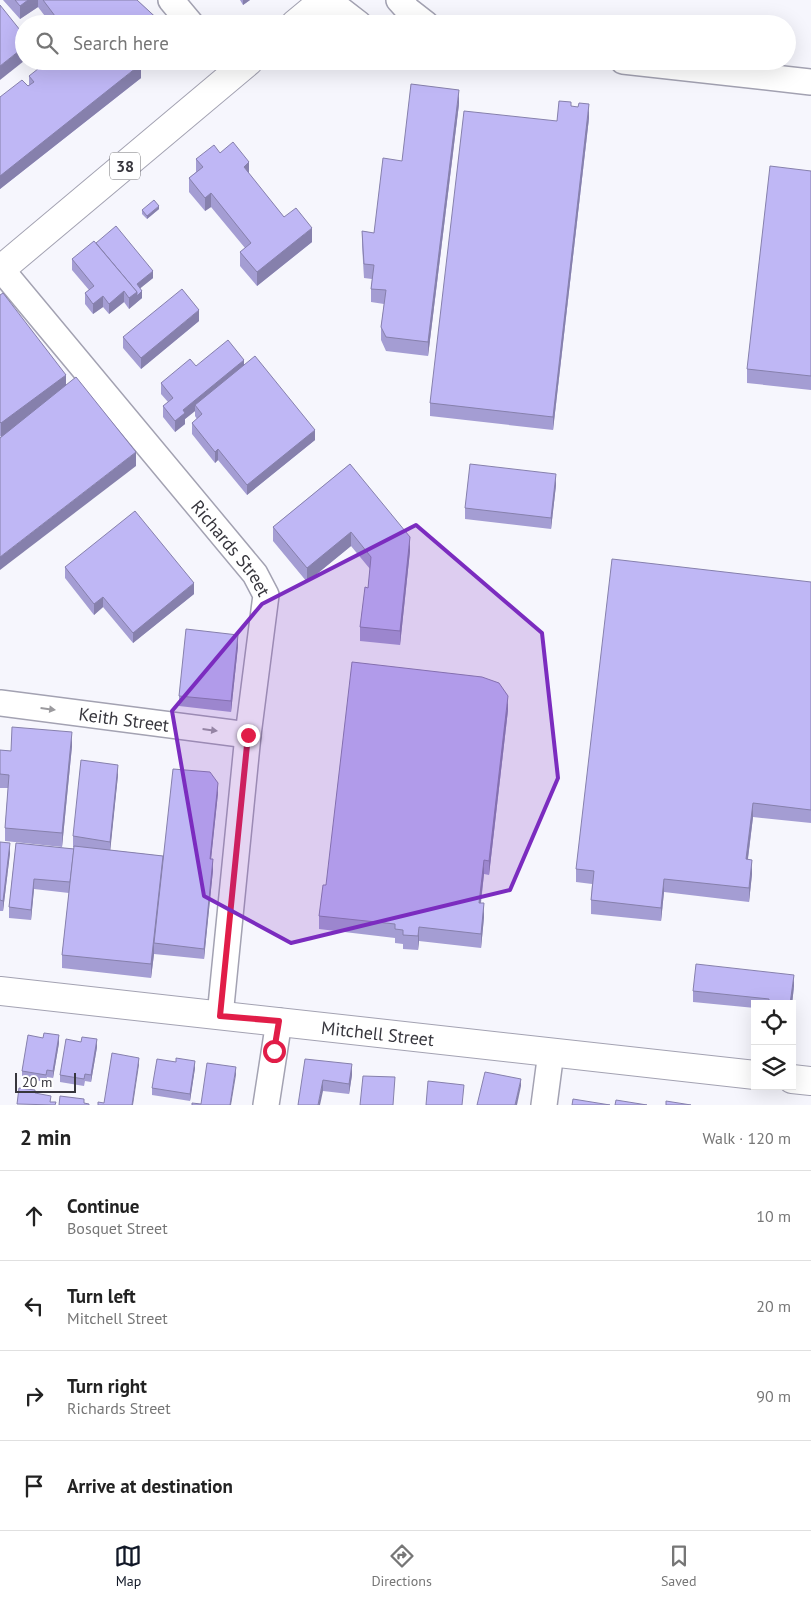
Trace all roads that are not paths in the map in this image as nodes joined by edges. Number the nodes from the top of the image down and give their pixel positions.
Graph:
1 (171, 0) edge
2 (324, 0) edge
3 (328, 0) edge
4 (399, 0) edge
5 (184, 15) edge
6 (306, 15) edge
7 (347, 15) edge
8 (414, 15) edge
9 (230, 70) edge
10 (704, 70) edge
11 (811, 82) edge
12 (1, 269) edge
13 (0, 703) edge
14 (248, 735) junction
15 (1, 996) edge
16 (220, 1016) junction
17 (279, 1021) junction
18 (551, 1052) junction
19 (751, 1075) edge
20 (796, 1079) edge
21 (811, 1081) edge
22 (266, 1105) edge
23 (544, 1105) edge

1 - 5 street
2 - 6 street
3 - 7 street
4 - 8 street
9 - 12 street, 38
10 - 11 street
12 - 14 street, Richards Street
13 -> 14 street, Keith Street
14 - 16 street, Richards Street
15 - 16 street, Mitchell Street
16 - 17 street, Mitchell Street
17 - 18 street, Mitchell Street
17 - 22 street
18 - 19 street, Mitchell Street
18 - 23 street
20 - 21 street

